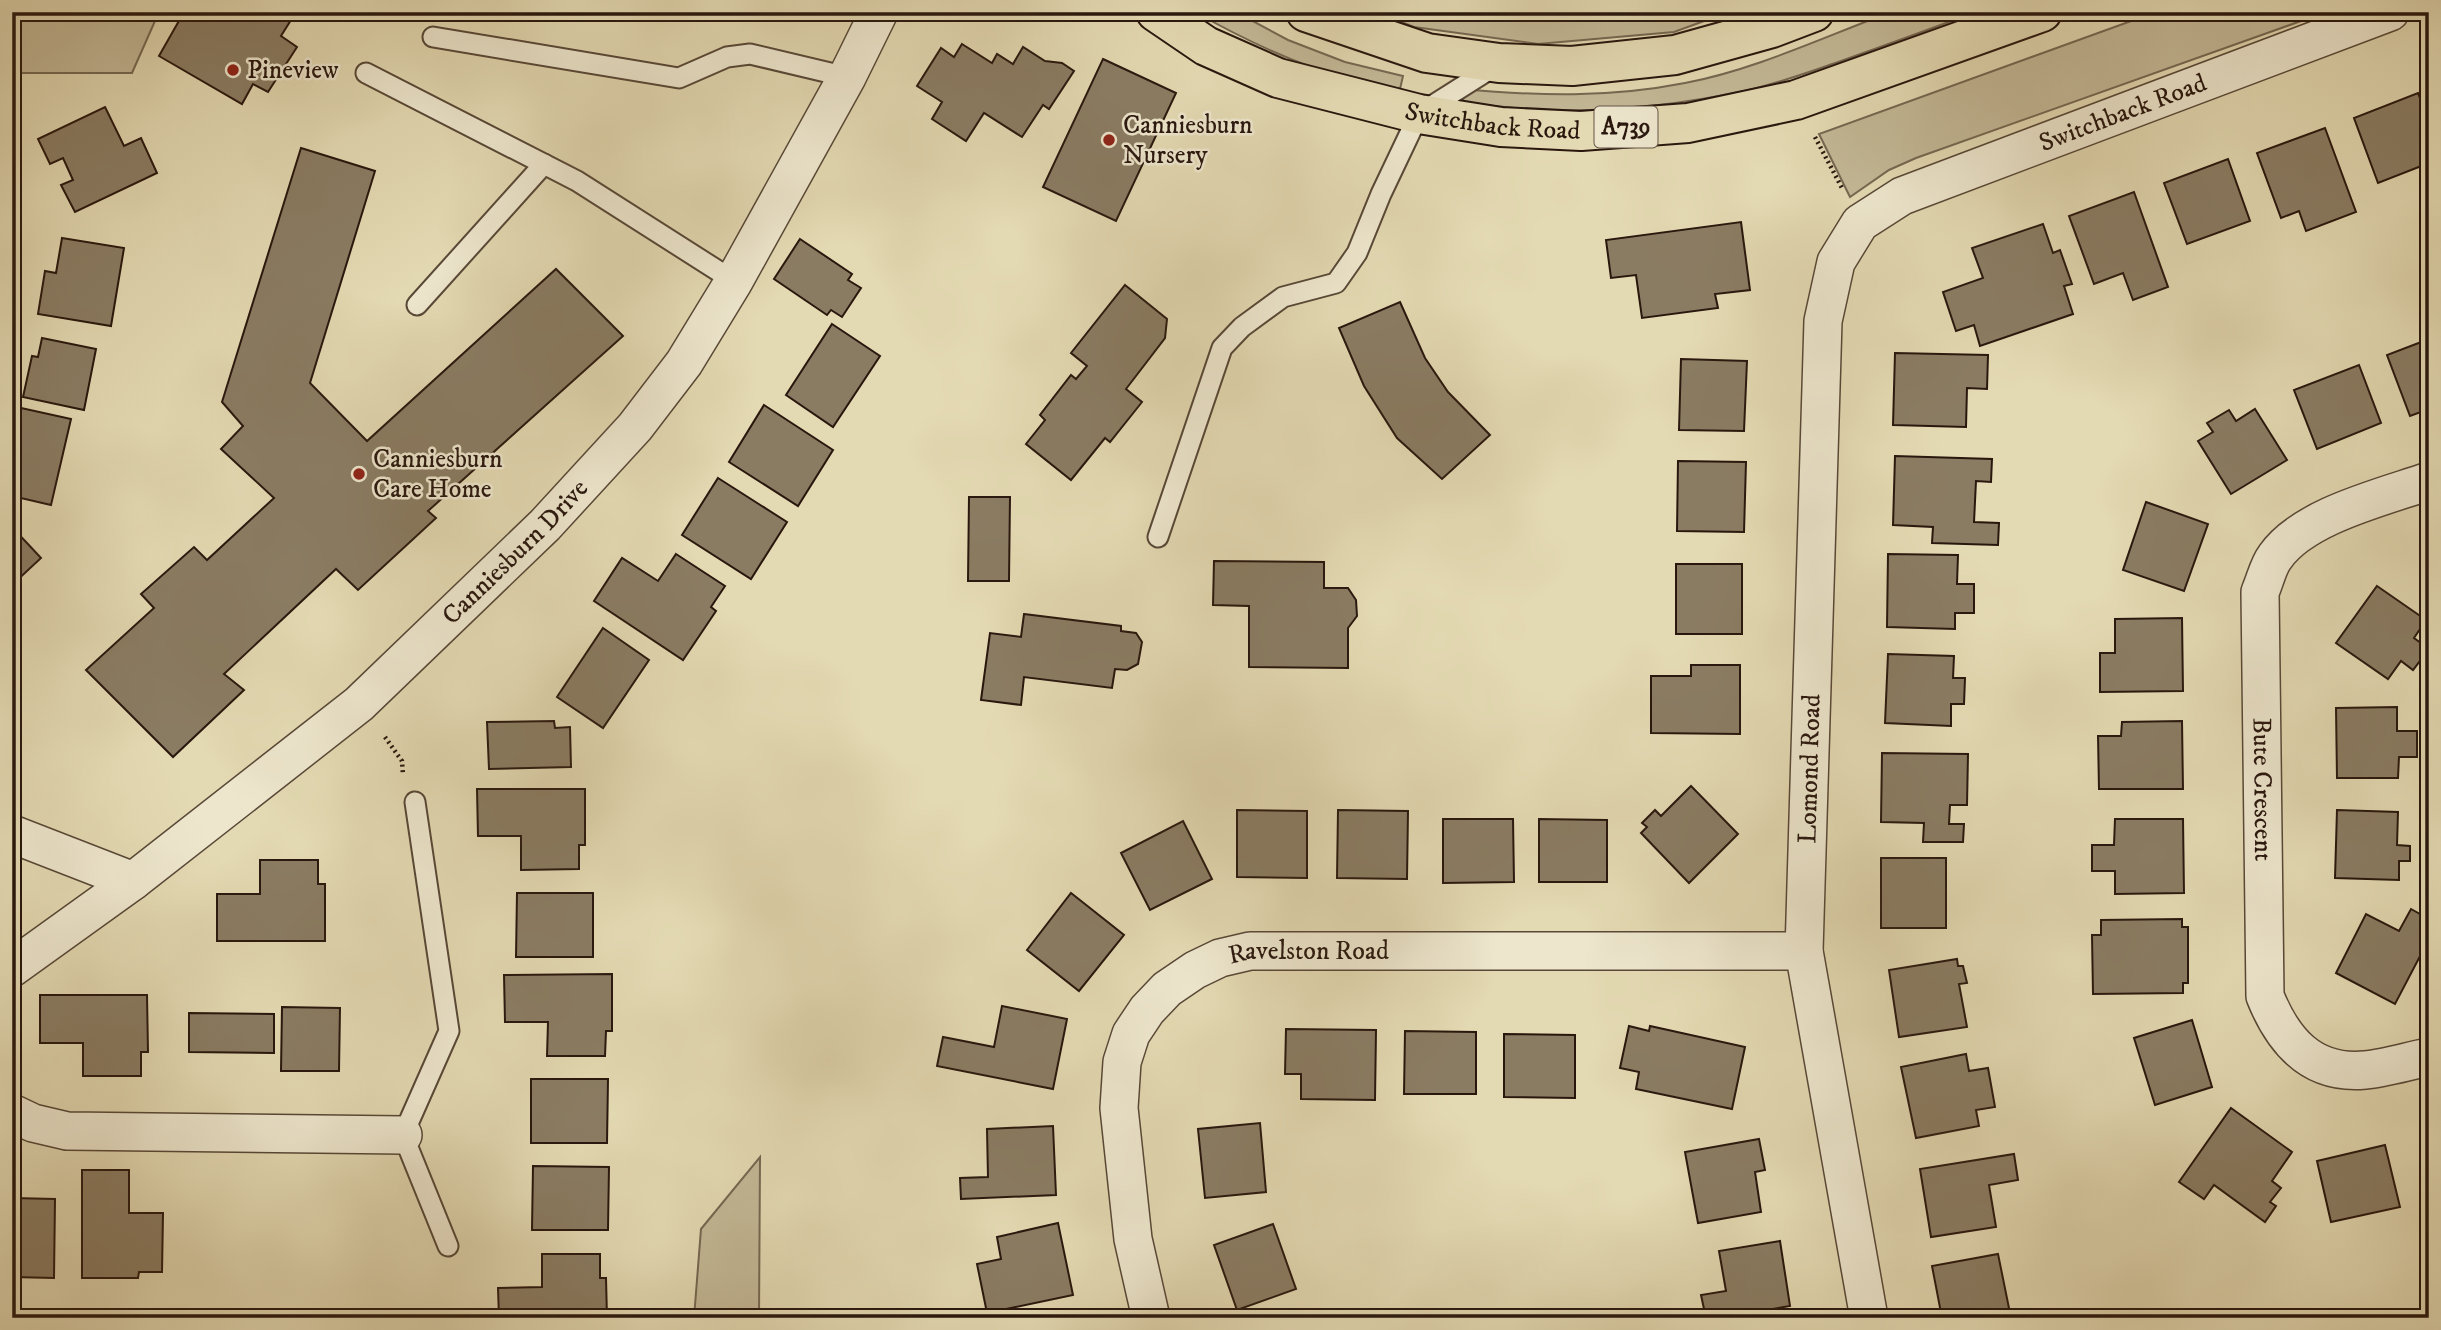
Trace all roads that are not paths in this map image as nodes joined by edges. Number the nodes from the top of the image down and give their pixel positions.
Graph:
1 (879, 12) edge
2 (1156, 12) edge
3 (1306, 12) edge
4 (1814, 12) edge
5 (2042, 12) edge
6 (2373, 15) edge
7 (433, 37) dead end
8 (1499, 63) junction
9 (366, 73) dead end
10 (848, 77) junction
11 (1419, 114) junction
12 (544, 164) junction
13 (1860, 223) joint
14 (734, 281) junction
15 (417, 305) dead end
16 (2429, 481) edge
17 (1158, 537) dead end
18 (415, 802) dead end
19 (12, 834) edge
20 (134, 881) junction
21 (1804, 951) junction
22 (12, 968) edge
23 (2429, 1057) edge
24 (12, 1113) edge
25 (404, 1135) junction
26 (448, 1246) dead end
27 (1151, 1318) edge
28 (1869, 1318) edge

1 - 10 street, Canniesburn Drive
2 - 11 main road, Switchback Road / A739
3 - 8 main road
4 - 8 main road
5 - 11 main road, Switchback Road / A739
6 - 13 street, Switchback Road
7 - 10 lane
8 - 11 lane
9 - 12 lane
10 - 14 street, Canniesburn Drive
11 - 17 lane
12 - 14 lane
12 - 15 lane
13 - 21 street, Lomond Road
14 - 20 street, Canniesburn Drive
16 - 23 street, Bute Crescent
18 - 25 lane
19 - 20 street
20 - 22 street, Canniesburn Drive
21 - 27 street, Ravelston Road
21 - 28 street, Lomond Road
24 - 25 street
25 - 26 lane

